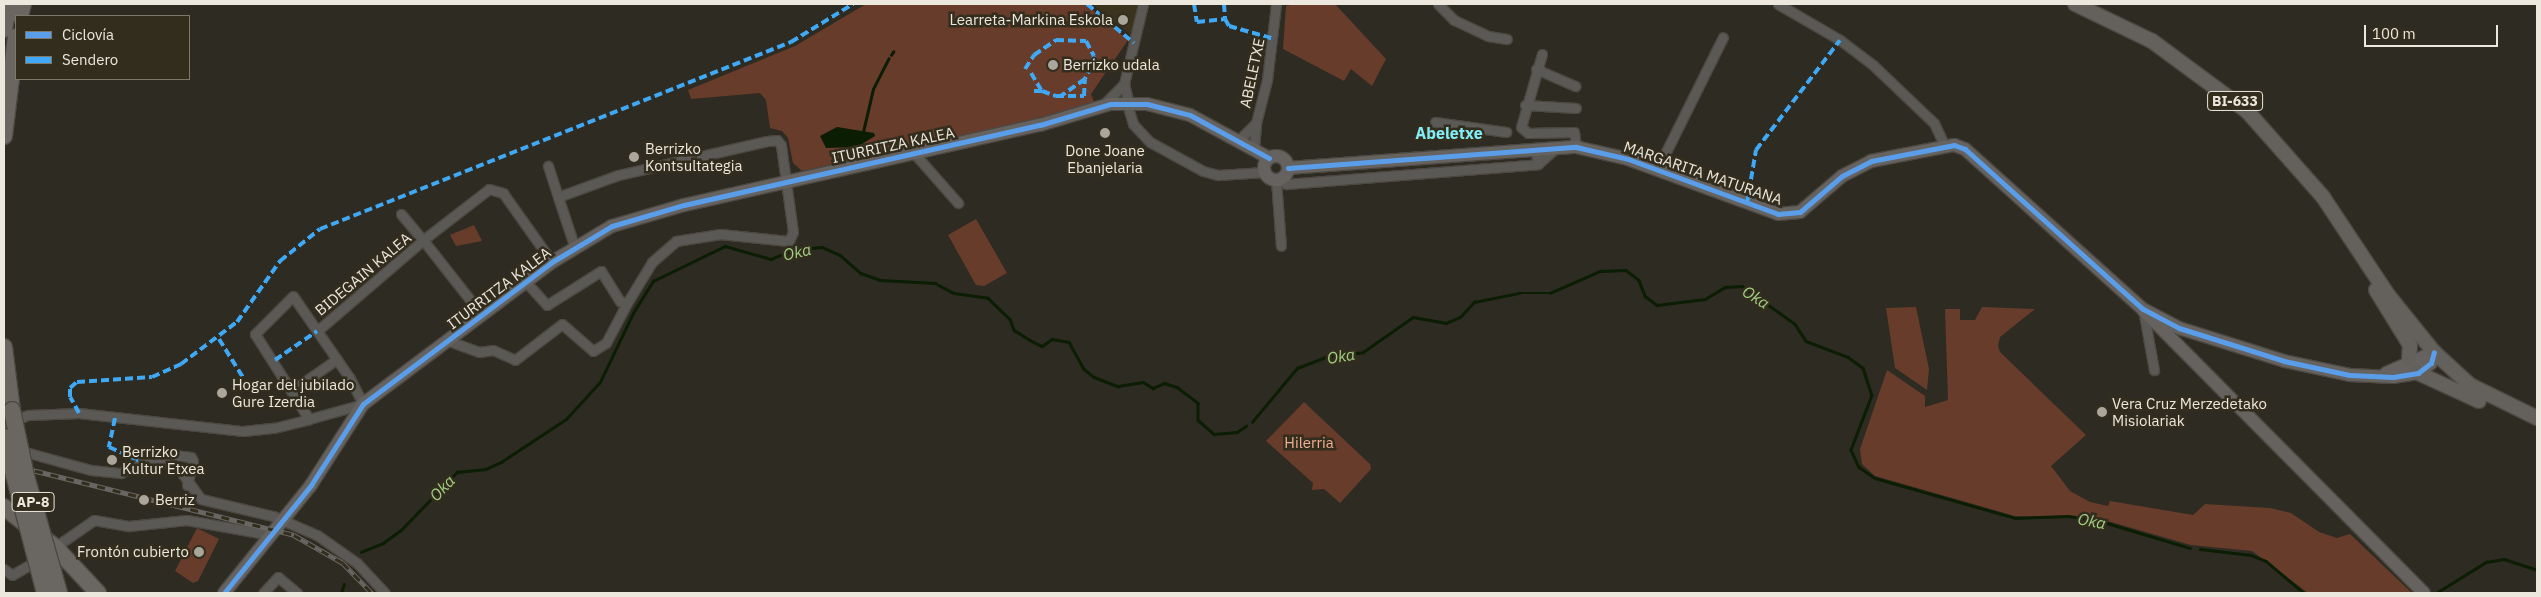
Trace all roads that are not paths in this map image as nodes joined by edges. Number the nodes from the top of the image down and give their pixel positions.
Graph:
1 (9, 4) edge
2 (1143, 4) edge
3 (1276, 4) edge
4 (1438, 4) edge
5 (1778, 4) edge
6 (2075, 4) edge
7 (4, 29) edge
8 (1722, 37) dead end
9 (1507, 39) dead end
10 (15, 45) edge
11 (1542, 54) dead end
12 (1536, 68) junction
13 (1124, 84) junction
14 (1575, 86) dead end
15 (1128, 104) junction
16 (1524, 105) junction
17 (1097, 107) junction
18 (1576, 108) dead end
19 (1434, 122) dead end
20 (1256, 123) junction
21 (1506, 132) dead end
22 (4, 136) edge
23 (1239, 140) junction
24 (1557, 147) junction
25 (1576, 147) junction
26 (1945, 147) junction
27 (1254, 148) junction
28 (1535, 148) junction
29 (913, 152) junction
30 (1269, 158) junction
31 (1538, 164) junction
32 (548, 166) dead end
33 (1288, 168) junction
34 (1657, 170) junction
35 (1274, 177) junction
36 (788, 181) junction
37 (558, 197) junction
38 (958, 203) dead end
39 (401, 214) dead end
40 (423, 240) junction
41 (1281, 246) dead end
42 (2355, 246) junction
43 (575, 248) junction
44 (552, 262) junction
45 (526, 282) junction
46 (627, 303) junction
47 (2143, 309) junction
48 (482, 315) junction
49 (2176, 326) junction
50 (318, 330) junction
51 (2200, 337) junction
52 (2169, 339) junction
53 (449, 341) junction
54 (4, 347) edge
55 (2434, 352) junction
56 (337, 358) junction
57 (2412, 359) junction
58 (2193, 363) junction
59 (2154, 370) dead end
60 (2418, 373) junction
61 (2379, 376) junction
62 (294, 390) junction
63 (363, 404) junction
64 (2534, 417) edge
65 (310, 419) junction
66 (4, 425) edge
67 (4, 437) edge
68 (4, 445) edge
69 (140, 461) junction
70 (187, 485) junction
71 (4, 507) edge
72 (282, 519) junction
73 (270, 535) junction
74 (56, 548) junction
75 (32, 564) junction
76 (4, 569) edge
77 (51, 592) edge
78 (98, 593) edge
79 (224, 593) edge
80 (263, 593) edge
81 (297, 593) edge
82 (385, 593) edge
83 (2424, 593) edge

1 - 7 highway
2 - 13 street
3 - 20 street, ABELETXE
4 - 9 street
5 - 26 street
6 - 42 main road, BI-633
8 - 34 street
10 - 22 highway
11 - 12 street
12 - 14 street
12 - 16 street
13 - 15 street
13 - 17 street
15 - 17 street, ITURRITZA KALEA
15 - 23 street, ITURRITZA KALEA
15 - 35 street
16 - 18 street
16 - 25 street
17 - 29 street, ITURRITZA KALEA
19 - 21 street
20 - 23 street, ABELETXE
20 - 27 street
23 - 27 street, ITURRITZA KALEA
24 - 25 street, MARGARITA MATURANA
24 - 28 street, MARGARITA MATURANA
24 - 31 street
25 - 34 street, MARGARITA MATURANA
26 - 34 street, MARGARITA MATURANA
26 - 47 street, MARGARITA MATURANA
27 - 30 street, ITURRITZA KALEA
28 - 31 street
28 - 33 street, MARGARITA MATURANA
29 - 36 street, ITURRITZA KALEA
29 - 38 street
30 - 33 street, ITURRITZA KALEA
30 - 35 street
31 - 35 street
32 - 37 street
33 - 35 street
35 - 41 street
36 - 37 street
36 - 43 street, ITURRITZA KALEA
36 - 46 street
37 - 43 street
39 - 40 street
40 - 44 street
40 - 48 street, BIDEGAIN KALEA
40 - 50 street, BIDEGAIN KALEA
42 - 55 main road, BI-633
42 - 57 main road
43 - 44 street, ITURRITZA KALEA
44 - 45 street, ITURRITZA KALEA
45 - 46 street
45 - 48 street, ITURRITZA KALEA
46 - 53 street
47 - 49 street, MARGARITA MATURANA
47 - 52 street
47 - 59 street
48 - 53 street, ITURRITZA KALEA
49 - 51 street, MARGARITA MATURANA
49 - 52 street
50 - 56 street
50 - 62 street
51 - 58 street
51 - 61 street, MARGARITA MATURANA
52 - 58 street
53 - 63 street, ITURRITZA KALEA
54 - 77 highway, AP-8, bridge
55 - 57 street
55 - 60 street
55 - 64 main road, BI-633
56 - 62 street
56 - 63 street
57 - 60 street
57 - 61 street
58 - 83 street
60 - 61 street, MARGARITA MATURANA
60 - 64 main road
62 - 65 street
63 - 65 street
63 - 72 street, ITURRITZA KALEA
65 - 66 street
67 - 77 highway, AP-8, bridge
68 - 69 street
69 - 70 street
69 - 70 street
70 - 72 street
71 - 74 highway
72 - 73 street, ITURRITZA KALEA
72 - 82 street
73 - 74 street
73 - 79 street, ITURRITZA KALEA
74 - 75 street
74 - 78 highway
75 - 76 street
75 - 77 street
80 - 81 street

